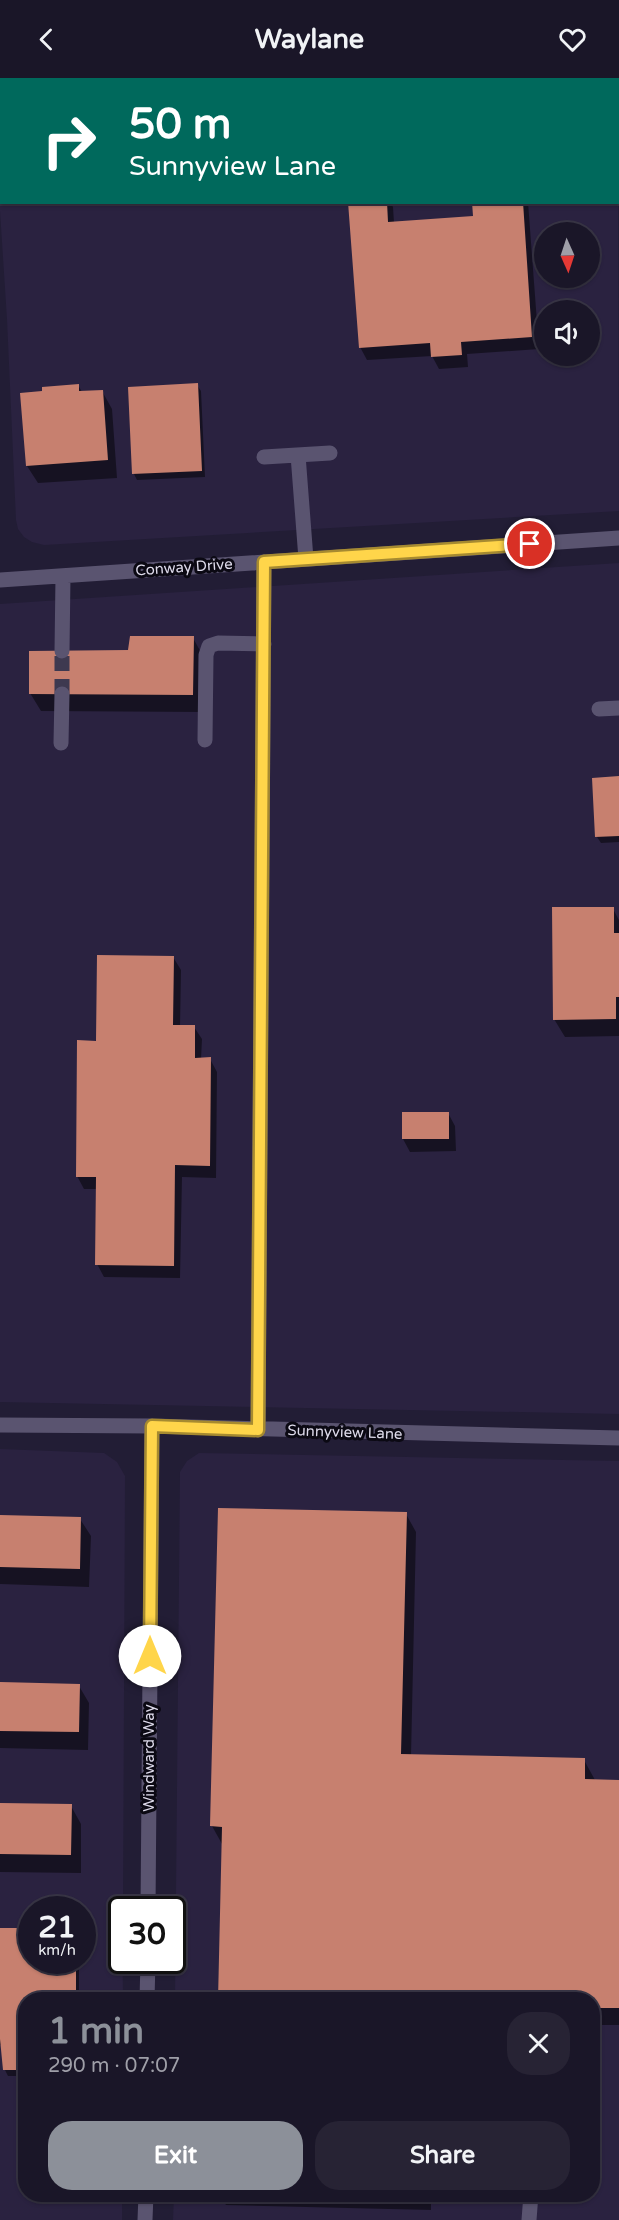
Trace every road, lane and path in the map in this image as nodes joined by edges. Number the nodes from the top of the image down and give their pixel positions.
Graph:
1 (330, 453) dead end
2 (298, 455) junction
3 (264, 457) dead end
4 (619, 538) edge
5 (306, 559) junction
6 (264, 562) junction
7 (63, 576) junction
8 (0, 580) edge
9 (264, 644) junction
10 (62, 651) tunnel mouth
11 (62, 694) tunnel mouth
12 (619, 708) edge
13 (599, 710) dead end
14 (205, 740) dead end
15 (62, 743) dead end
16 (0, 1425) edge
17 (152, 1426) junction
18 (258, 1430) junction
19 (619, 1438) edge
20 (148, 1896) edge
21 (148, 1974) edge
22 (147, 1992) edge
23 (146, 2202) edge
24 (530, 2202) edge
25 (145, 2220) edge
26 (529, 2220) edge

1 - 2 street
2 - 3 street
2 - 5 street
4 - 5 street, Conway Drive
5 - 6 street, Conway Drive
6 - 7 street, Conway Drive
6 - 9 street
7 - 8 street, Conway Drive
7 - 10 street
9 - 14 street
9 - 18 street
11 - 15 street
12 - 13 street
16 - 17 street, Sunnyview Lane
17 - 18 street, Sunnyview Lane
17 - 20 street, Windward Way
18 - 19 street, Sunnyview Lane
21 - 22 street
23 - 25 street
24 - 26 street

